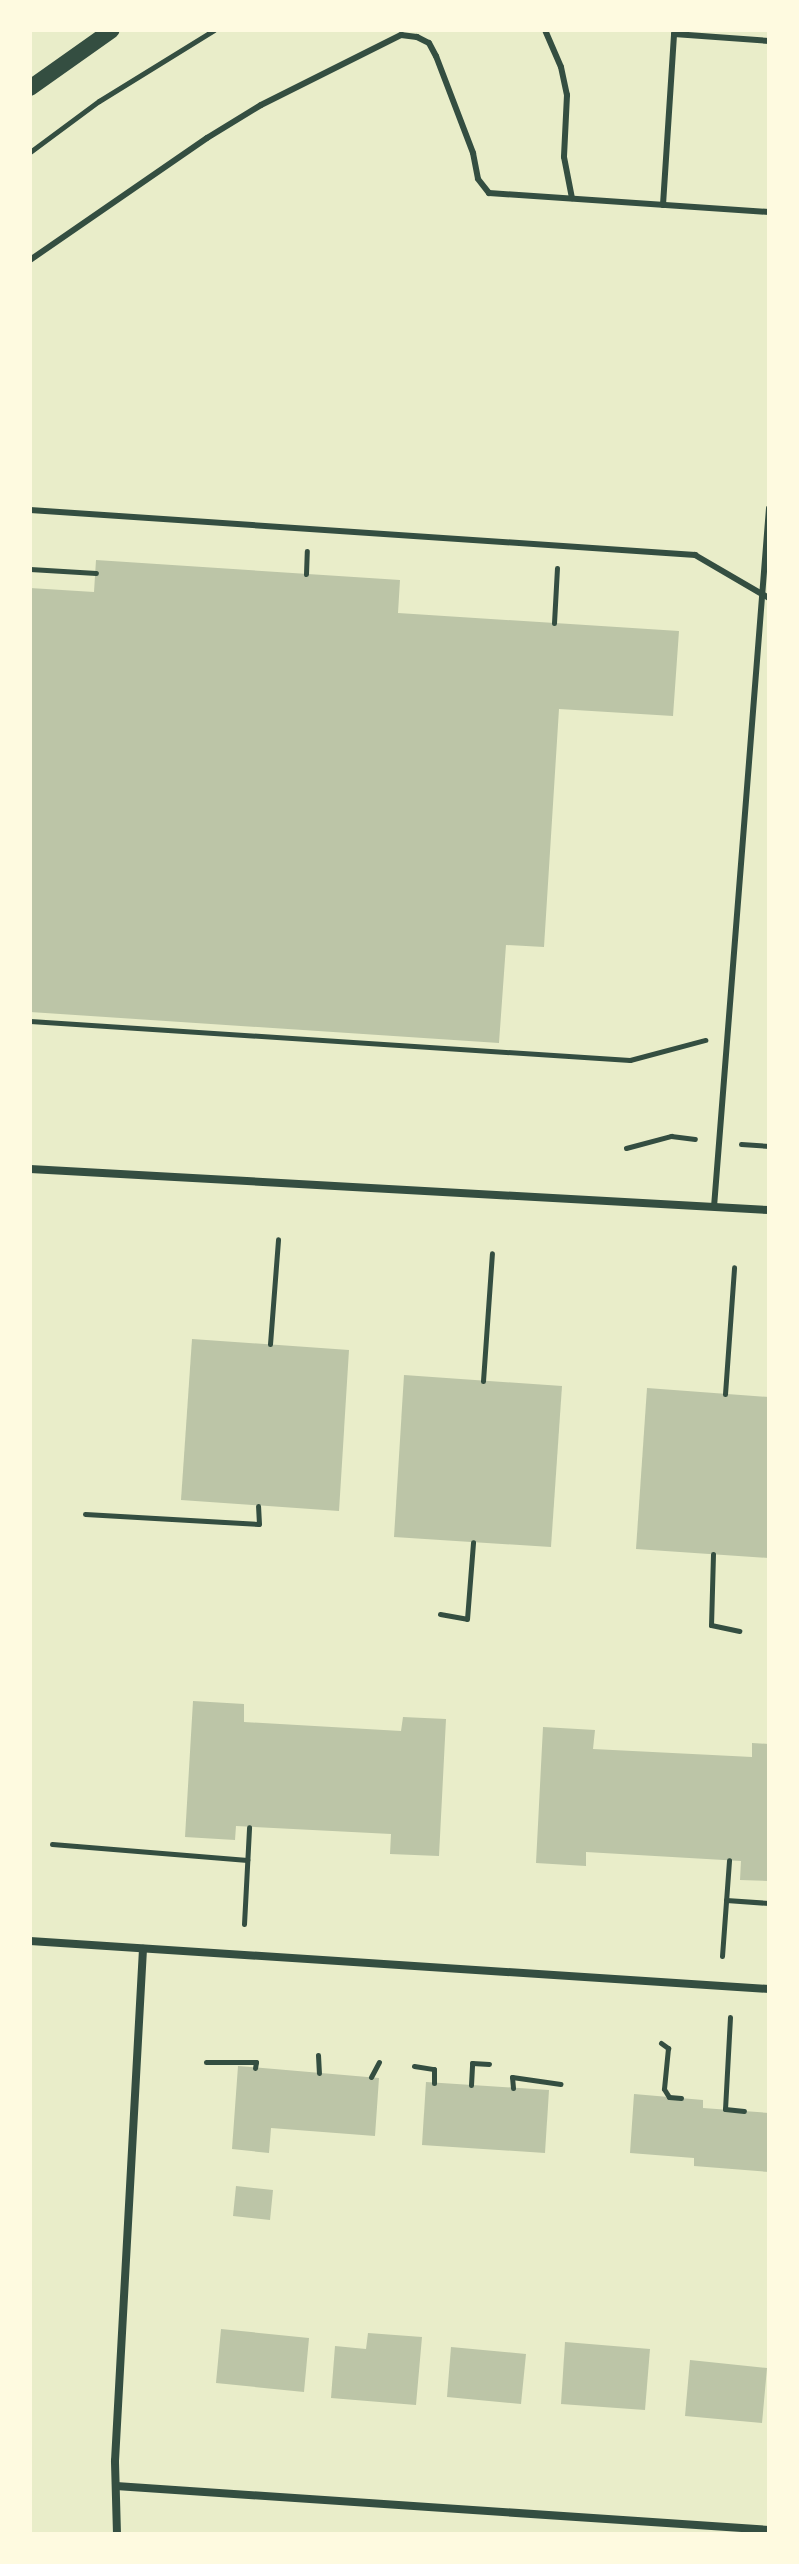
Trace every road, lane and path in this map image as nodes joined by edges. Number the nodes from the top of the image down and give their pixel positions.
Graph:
1 (112, 30) edge
2 (214, 30) edge
3 (545, 30) edge
4 (769, 41) edge
5 (30, 88) edge
6 (30, 152) edge
7 (572, 198) junction
8 (663, 205) junction
9 (769, 212) edge
10 (30, 260) edge
11 (769, 508) edge
12 (30, 510) edge
13 (307, 553) dead end
14 (30, 569) edge
15 (96, 573) dead end
16 (306, 574) dead end
17 (557, 578) dead end
18 (765, 597) edge
19 (554, 623) dead end
20 (30, 1021) edge
21 (727, 1034) junction
22 (30, 1169) edge
23 (714, 1207) junction
24 (769, 1210) edge
25 (278, 1239) dead end
26 (492, 1253) dead end
27 (734, 1267) dead end
28 (270, 1344) dead end
29 (483, 1381) dead end
30 (725, 1394) dead end
31 (258, 1506) dead end
32 (85, 1514) dead end
33 (473, 1542) dead end
34 (713, 1554) dead end
35 (440, 1614) dead end
36 (739, 1631) dead end
37 (249, 1827) dead end
38 (52, 1844) dead end
39 (247, 1860) junction
40 (729, 1860) dead end
41 (726, 1900) junction
42 (769, 1903) edge
43 (244, 1924) dead end
44 (30, 1941) edge
45 (143, 1949) junction
46 (722, 1956) dead end
47 (769, 1989) edge
48 (730, 2017) dead end
49 (661, 2043) dead end
50 (318, 2055) dead end
51 (206, 2062) dead end
52 (379, 2062) dead end
53 (489, 2064) dead end
54 (414, 2066) dead end
55 (255, 2068) dead end
56 (319, 2073) dead end
57 (371, 2077) dead end
58 (434, 2083) dead end
59 (561, 2084) dead end
60 (471, 2085) dead end
61 (513, 2088) dead end
62 (681, 2098) dead end
63 (744, 2111) dead end
64 (116, 2486) junction
65 (769, 2530) edge
66 (117, 2534) edge

1 - 5 main road
2 - 6 path
3 - 7 lane
4 - 8 lane
7 - 8 lane
7 - 10 lane
8 - 9 lane
11 - 18 lane
12 - 18 lane
13 - 16 path
14 - 15 path
17 - 19 path
18 - 21 lane
20 - 21 path
21 - 23 lane
22 - 23 street
23 - 24 street
25 - 28 path
26 - 29 path
27 - 30 path
31 - 32 path
33 - 35 path
34 - 36 path
37 - 39 path
38 - 39 path
39 - 43 path
40 - 41 path
41 - 42 path
41 - 46 path
44 - 45 street
45 - 47 street
45 - 64 street
48 - 63 path
49 - 62 path
50 - 56 path
51 - 55 path
52 - 57 path
53 - 60 path
54 - 58 path
59 - 61 path
64 - 65 street
64 - 66 street

